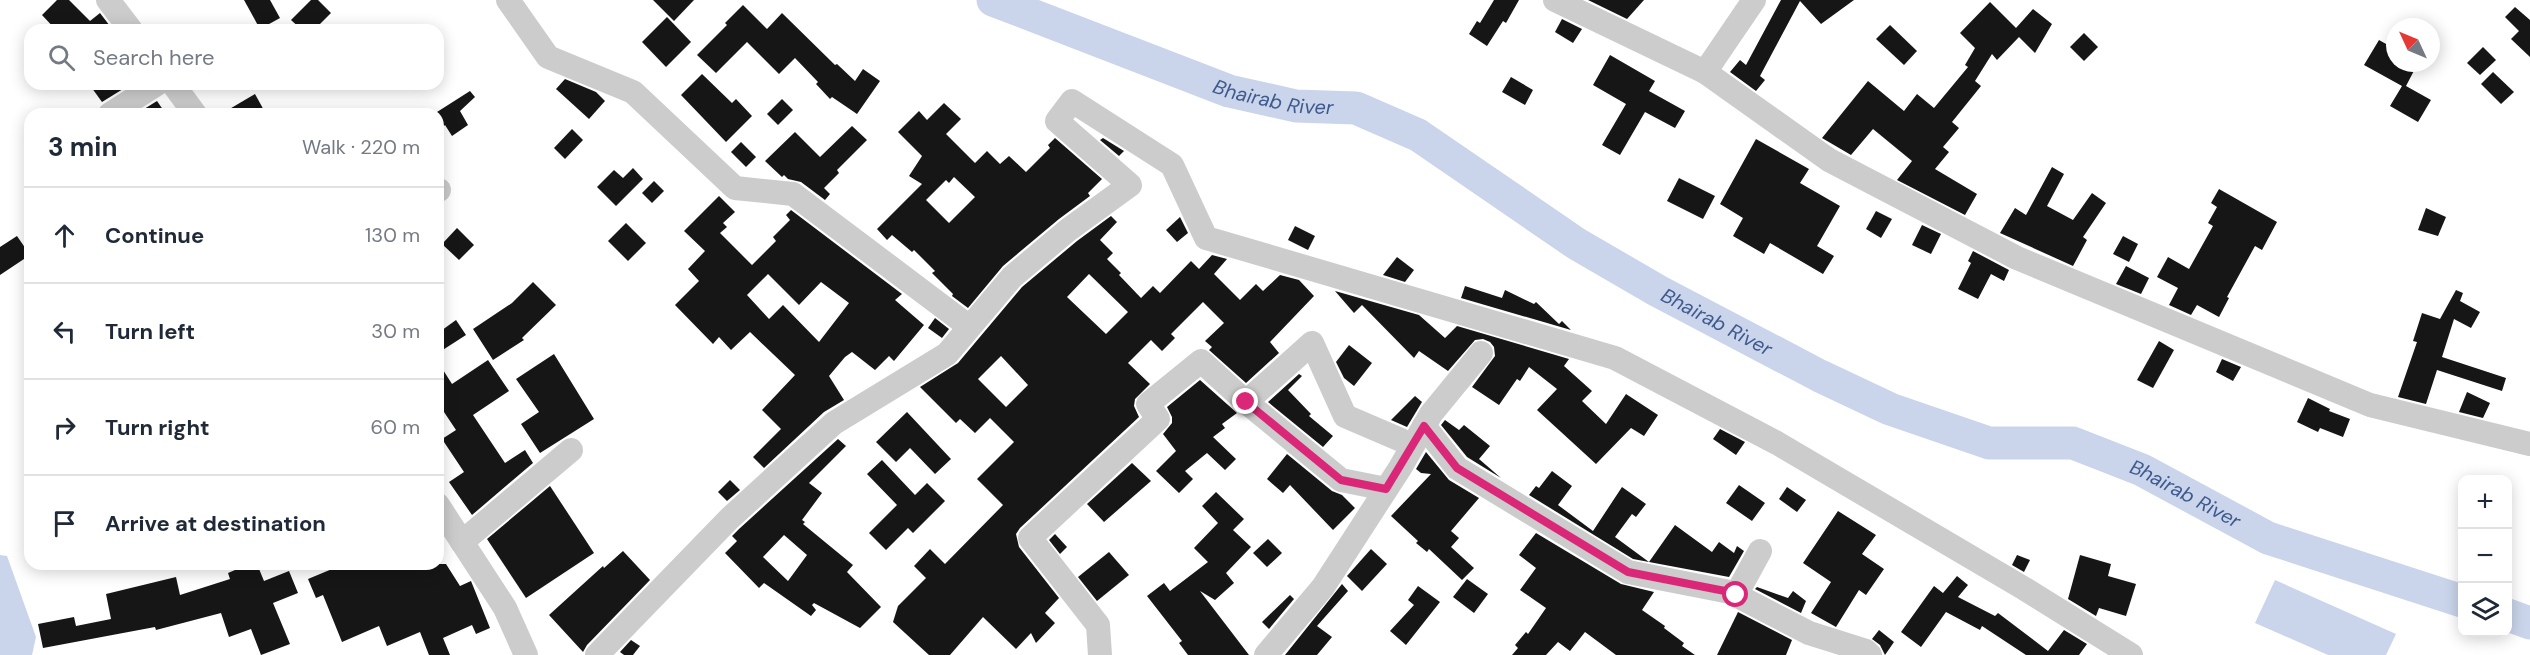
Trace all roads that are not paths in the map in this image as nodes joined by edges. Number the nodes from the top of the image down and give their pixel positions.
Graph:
1 (108, 0) edge
2 (508, 0) edge
3 (1555, 0) edge
4 (1754, 0) edge
5 (126, 24) edge
6 (1705, 72) junction
7 (148, 90) edge
8 (177, 90) edge
9 (119, 108) edge
10 (191, 108) edge
11 (963, 322) dead end
12 (1481, 353) dead end
13 (1246, 402) junction
14 (1424, 426) junction
15 (1401, 440) dead end
16 (2530, 444) edge
17 (572, 450) dead end
18 (1386, 489) junction
19 (444, 514) edge
20 (462, 542) junction
21 (1760, 551) dead end
22 (1736, 595) junction
23 (525, 655) edge
24 (597, 655) edge
25 (1101, 655) edge
26 (1266, 655) edge
27 (1870, 655) edge
28 (2131, 655) edge

1 - 5 street
2 - 11 street
3 - 6 street
4 - 6 street
6 - 16 street
7 - 9 street
8 - 10 street
12 - 14 street
13 - 15 street
13 - 18 street
13 - 25 street
14 - 18 street
14 - 22 street
17 - 20 street
18 - 26 street
19 - 20 street
20 - 23 street
21 - 22 street
22 - 27 street
24 - 28 street

